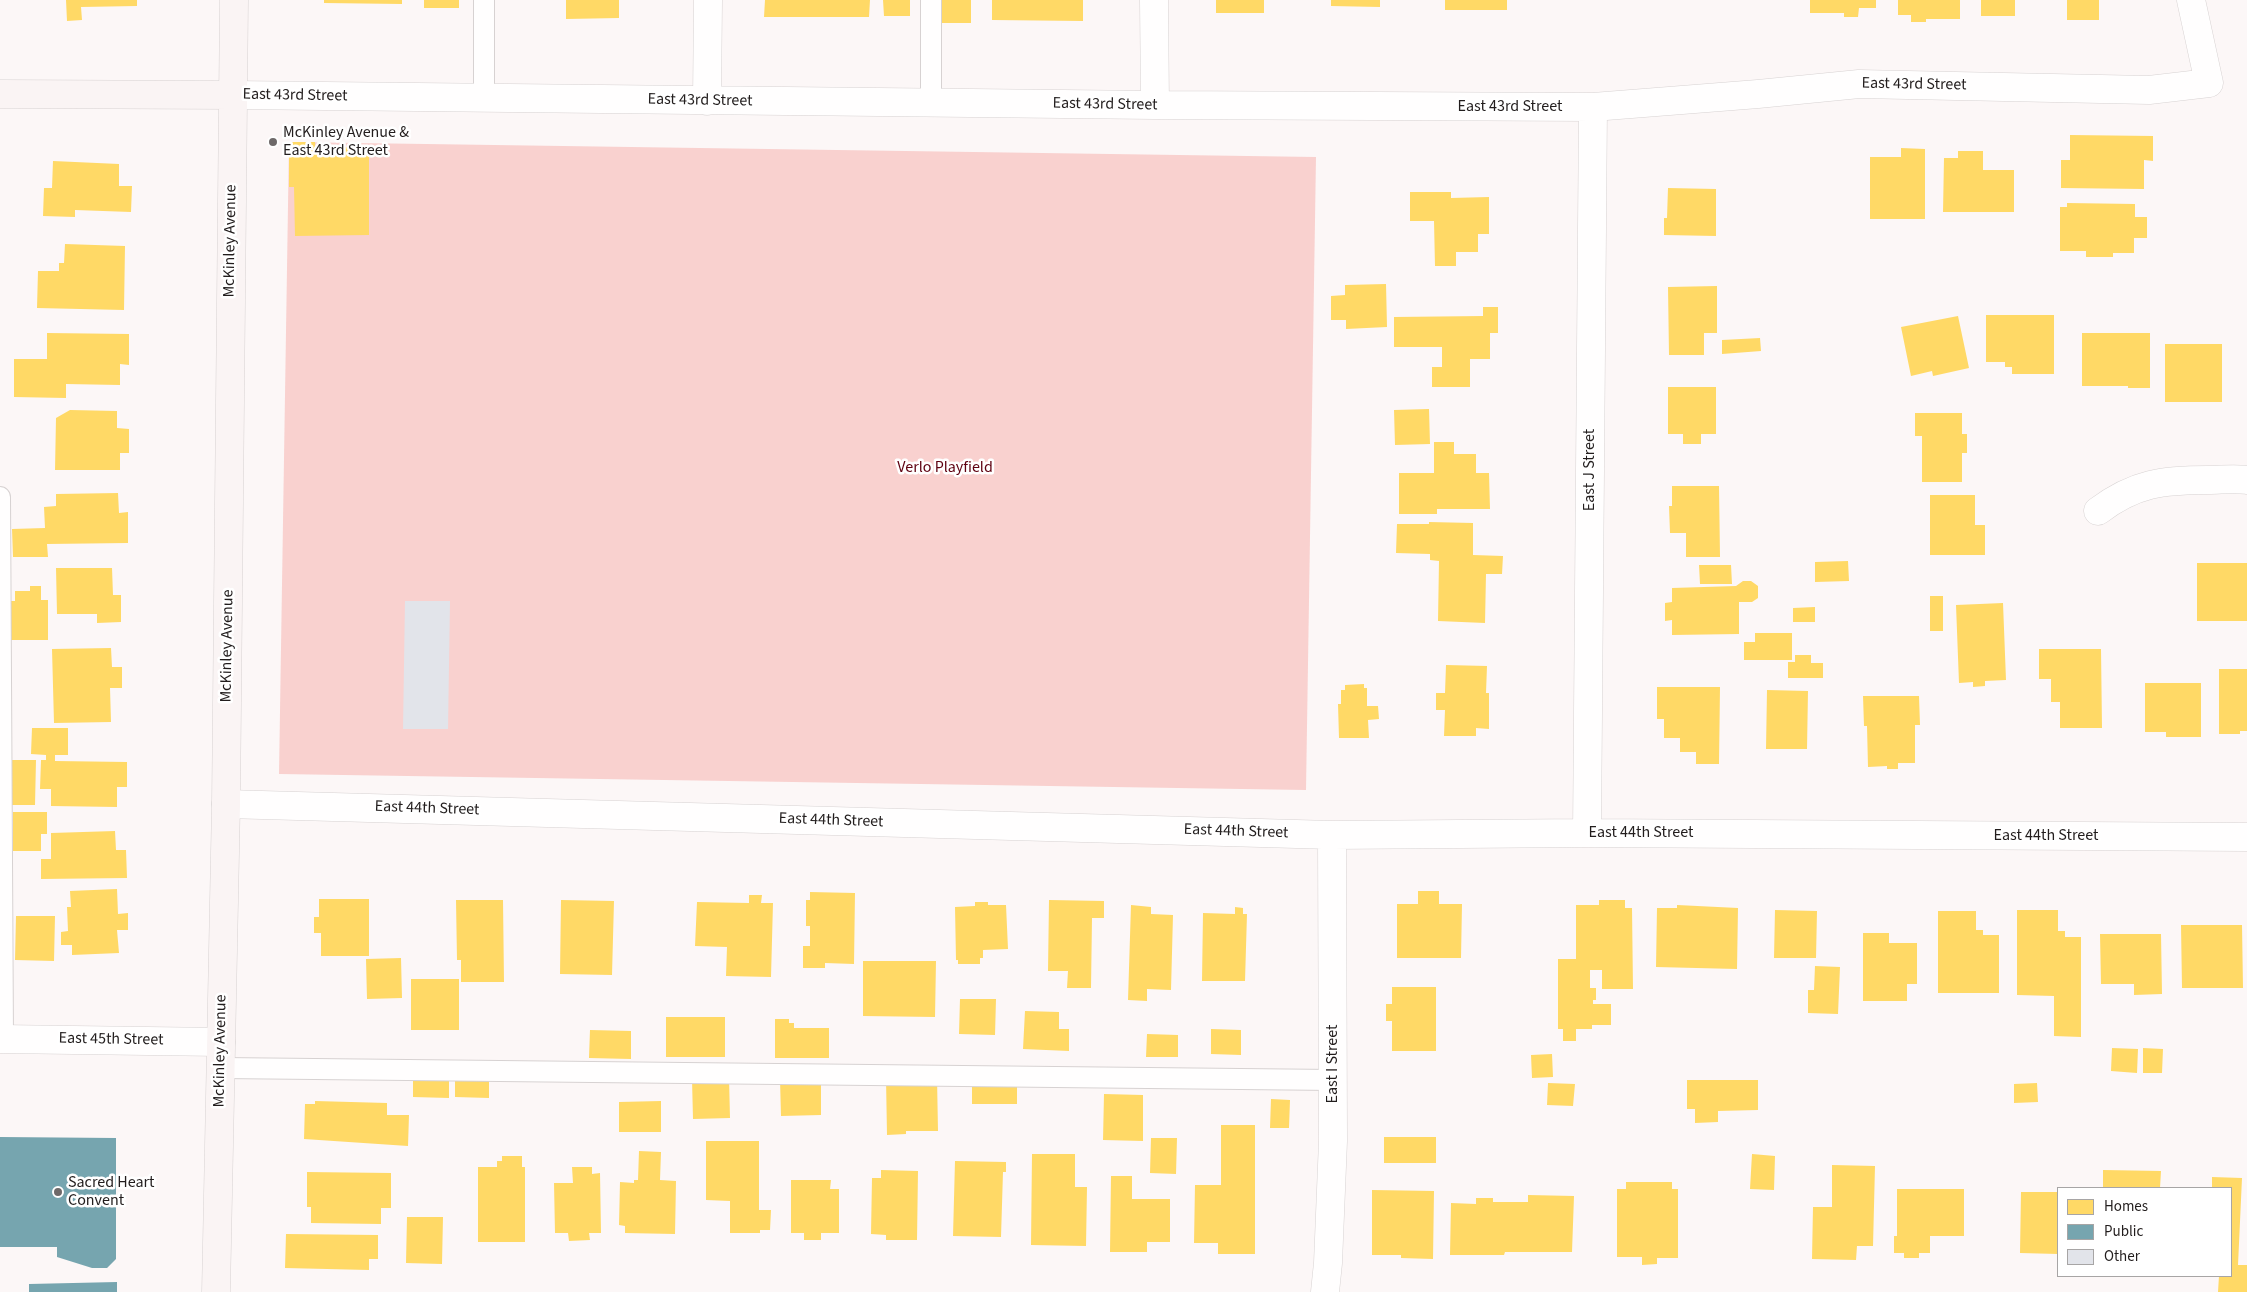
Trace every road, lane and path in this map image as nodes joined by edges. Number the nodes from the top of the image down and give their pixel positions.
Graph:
1 (234, 0) edge
2 (484, 0) edge
3 (708, 0) edge
4 (931, 0) edge
5 (1154, 0) edge
6 (2191, 0) edge
7 (0, 94) edge
8 (232, 95) junction
9 (484, 98) junction
10 (707, 101) junction
11 (931, 103) junction
12 (1154, 105) junction
13 (1593, 107) junction
14 (2247, 480) edge
15 (0, 496) edge
16 (2098, 511) dead end
17 (226, 804) junction
18 (1587, 833) junction
19 (1332, 835) junction
20 (2247, 837) edge
21 (2, 1039) edge
22 (221, 1055) junction
23 (1333, 1080) junction
24 (216, 1292) edge
25 (1324, 1292) edge

1 - 8 main road, McKinley Avenue
2 - 9 lane
3 - 10 street
4 - 11 lane
5 - 12 street
6 - 13 street, East 43rd Street
7 - 8 main road, East 43rd Street
8 - 9 street, East 43rd Street
8 - 17 main road, McKinley Avenue
9 - 10 street, East 43rd Street
10 - 11 street, East 43rd Street
11 - 12 street, East 43rd Street
12 - 13 street, East 43rd Street
13 - 18 street, East J Street
14 - 16 street
15 - 21 lane
17 - 19 street, East 44th Street
17 - 22 main road, McKinley Avenue
18 - 19 street, East 44th Street
18 - 20 street, East 44th Street
19 - 23 street, East I Street
21 - 22 street, East 45th Street
22 - 23 lane
22 - 24 main road, McKinley Avenue
23 - 25 street, East I Street

